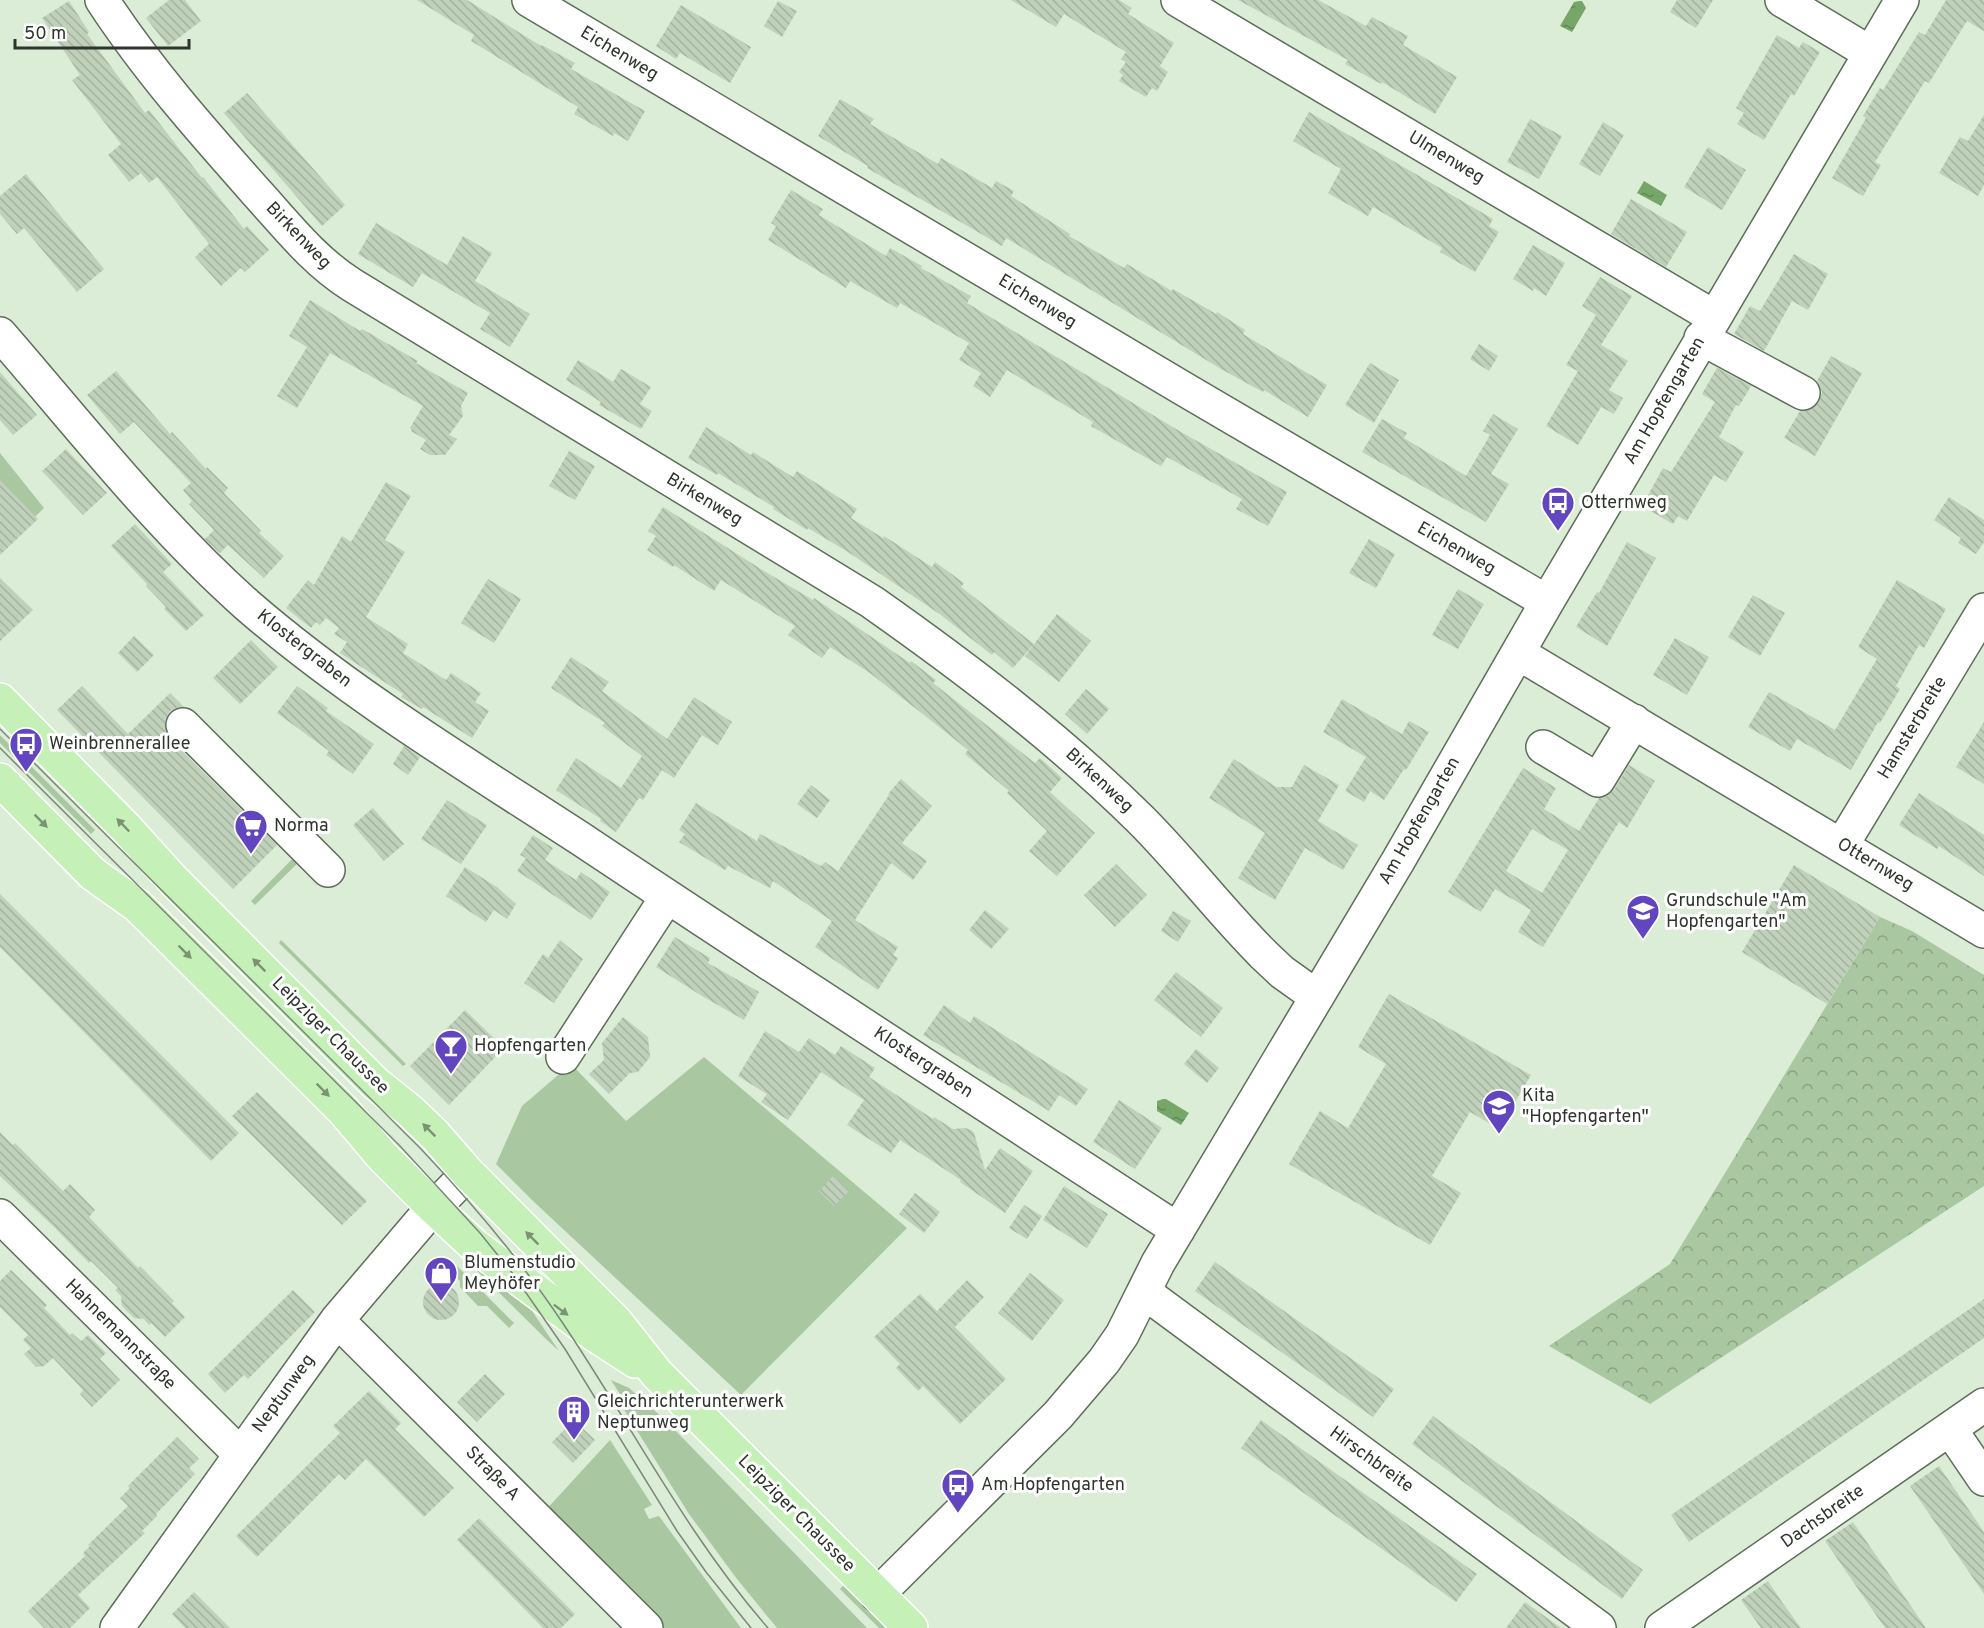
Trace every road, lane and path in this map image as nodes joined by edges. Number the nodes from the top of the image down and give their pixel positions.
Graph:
1 (102, 0) edge
2 (529, 0) edge
3 (1178, 0) edge
4 (1782, 0) edge
5 (1902, 0) edge
6 (1870, 53) junction
7 (1708, 328) junction
8 (0, 334) edge
9 (1803, 393) dead end
10 (1547, 602) junction
11 (1984, 610) edge
12 (1518, 653) junction
13 (0, 700) edge
14 (1634, 722) junction
15 (183, 725) dead end
16 (1543, 747) dead end
17 (0, 780) edge
18 (1842, 845) junction
19 (328, 870) dead end
20 (667, 897) junction
21 (1984, 931) edge
22 (1317, 997) junction
23 (563, 1056) dead end
24 (468, 1173) junction
25 (434, 1208) junction
26 (0, 1216) edge
27 (1178, 1230) junction
28 (1144, 1292) junction
29 (337, 1320) junction
30 (657, 1374) junction
31 (1984, 1405) edge
32 (1950, 1429) junction
33 (240, 1454) junction
34 (1984, 1479) edge
35 (877, 1595) junction
36 (131, 1622) edge
37 (646, 1628) edge
38 (911, 1628) edge
39 (1599, 1628) edge
40 (1662, 1628) edge

1 - 22 street, Birkenweg
2 - 10 street, Eichenweg
3 - 7 street, Ulmenweg
4 - 6 street
5 - 6 street, Am Hopfengarten
6 - 7 street, Am Hopfengarten
7 - 9 street, Ulmenweg
7 - 10 street, Am Hopfengarten
8 - 20 street, Klostergraben
10 - 12 street, Am Hopfengarten
11 - 18 street, Hamsterbreite
12 - 14 street, Otternweg
12 - 22 street, Am Hopfengarten
24 -> 13 main road, Leipziger Chaussee
14 - 16 street
14 - 18 street, Otternweg
15 - 19 street
17 -> 25 main road, Leipziger Chaussee
18 - 21 street, Otternweg
20 - 23 street
20 - 27 street, Klostergraben
22 - 27 street, Am Hopfengarten
24 - 25 street, Neptunweg
30 -> 24 main road, Leipziger Chaussee
25 - 29 street, Neptunweg
25 -> 30 main road, Leipziger Chaussee
26 - 33 street, Hahnemannstraße
27 - 28 street, Am Hopfengarten
28 - 35 street, Am Hopfengarten
28 - 39 street, Hirschbreite
29 - 33 street, Neptunweg
29 - 37 street, Straße A
30 - 35 main road, Leipziger Chaussee
31 - 32 street, Dachsbreite
32 - 34 street
32 - 40 street, Dachsbreite
33 - 36 street, Neptunweg
35 - 38 main road, Leipziger Chaussee

